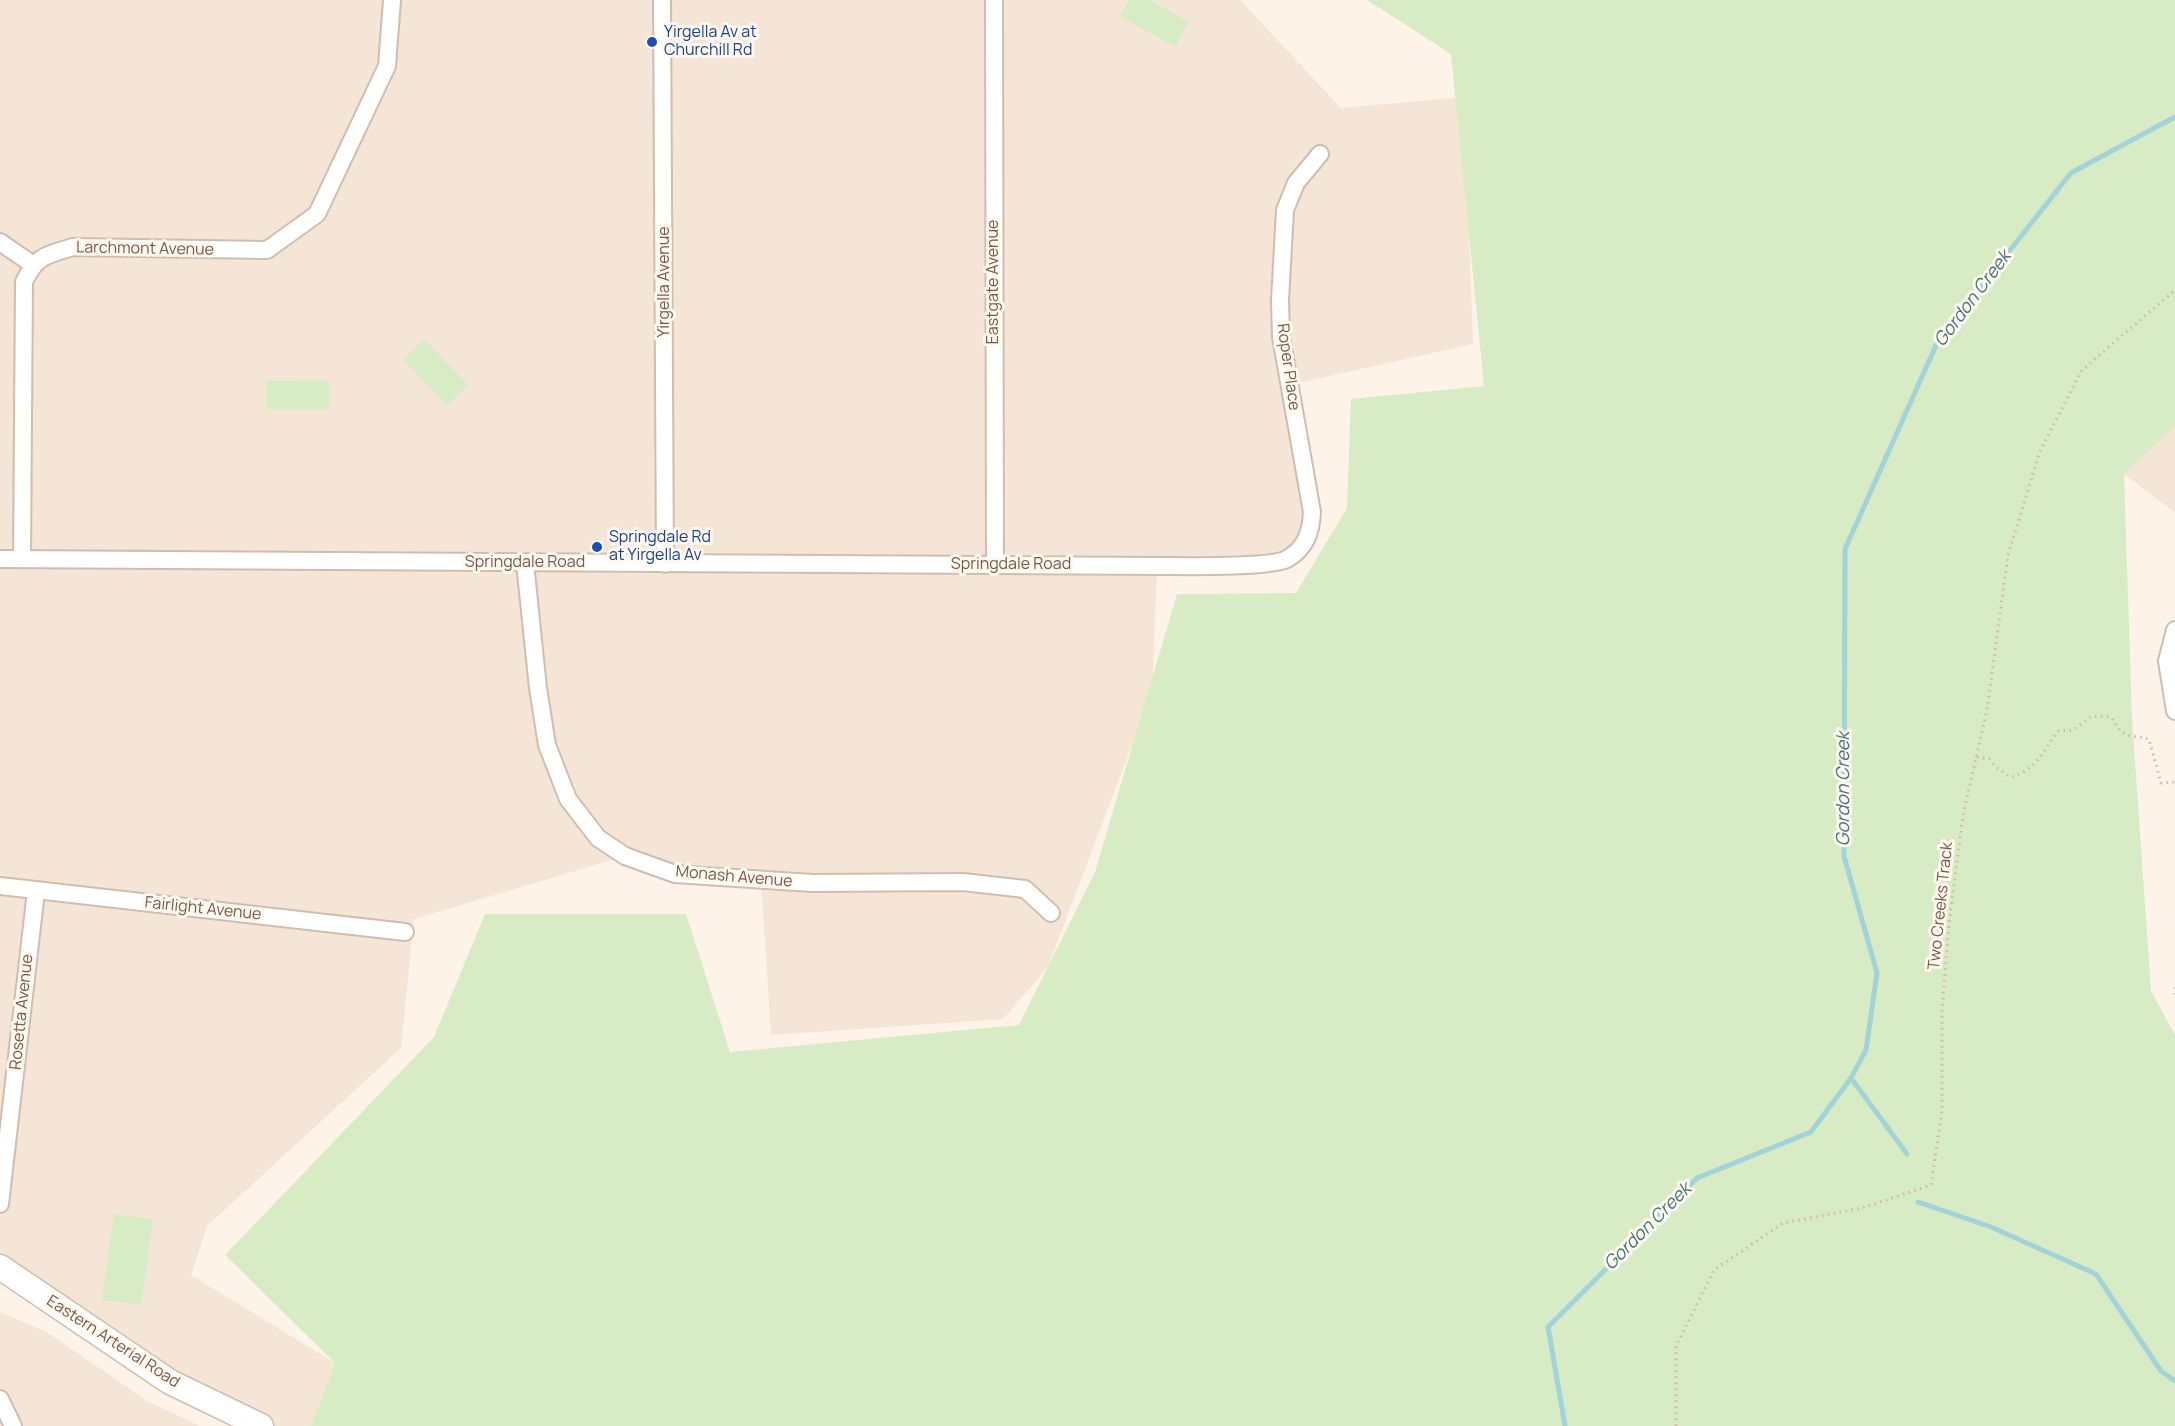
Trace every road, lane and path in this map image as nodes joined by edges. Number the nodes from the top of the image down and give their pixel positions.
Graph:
1 (392, 0) edge
2 (662, 0) edge
3 (994, 0) edge
4 (1320, 154) dead end
5 (0, 242) edge
6 (32, 264) junction
7 (2175, 290) edge
8 (0, 559) edge
9 (22, 559) junction
10 (525, 563) junction
11 (665, 564) junction
12 (1266, 564) joint
13 (994, 565) junction
14 (2175, 630) edge
15 (2175, 711) edge
16 (1977, 756) junction
17 (2175, 782) edge
18 (0, 886) edge
19 (36, 891) junction
20 (1051, 913) dead end
21 (405, 932) dead end
22 (2175, 987) edge
23 (2175, 997) edge
24 (0, 1204) edge
25 (0, 1267) edge
26 (0, 1399) edge
27 (13, 1426) edge
28 (261, 1426) edge
29 (1676, 1426) edge

1 - 6 street, Larchmont Avenue
2 - 11 street, Yirgella Avenue
3 - 13 street, Eastgate Avenue
4 - 12 street, Roper Place
5 - 6 street
6 - 9 street
7 - 16 path, Two Creeks Track
8 - 9 street, Springdale Road
9 - 10 street, Springdale Road
10 - 11 street, Springdale Road
10 - 20 street, Monash Avenue
11 - 13 street, Springdale Road
12 - 13 street, Springdale Road
14 - 15 street
16 - 17 path
16 - 29 path, Two Creeks Track
18 - 19 street, Fairlight Avenue
19 - 21 street, Fairlight Avenue
19 - 24 street, Rosetta Avenue
22 - 23 path
25 - 28 main road, Eastern Arterial Road
26 - 27 street

